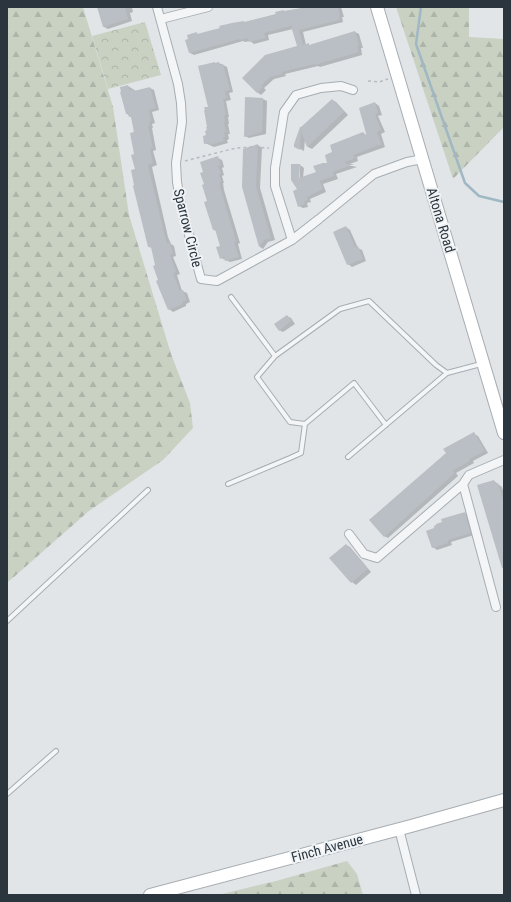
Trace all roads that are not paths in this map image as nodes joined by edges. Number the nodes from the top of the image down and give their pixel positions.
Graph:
1 (157, 7) edge
2 (208, 7) edge
3 (377, 7) edge
4 (161, 19) junction
5 (354, 90) dead end
6 (422, 159) junction
7 (292, 240) junction
8 (231, 297) dead end
9 (275, 356) junction
10 (483, 363) junction
11 (447, 373) junction
12 (304, 424) junction
13 (386, 425) junction
14 (504, 433) edge
15 (348, 457) dead end
16 (504, 460) edge
17 (228, 484) dead end
18 (463, 484) junction
19 (148, 490) dead end
20 (349, 534) dead end
21 (496, 607) dead end
22 (7, 621) edge
23 (56, 751) dead end
24 (7, 794) edge
25 (504, 800) edge
26 (399, 829) junction
27 (150, 895) edge
28 (416, 895) edge

1 - 4 street, Sparrow Circle
2 - 4 street
3 - 6 main road, Altona Road
4 - 7 street, Sparrow Circle
5 - 7 street
6 - 7 street, Sparrow Circle
6 - 10 main road, Altona Road
8 - 9 lane
9 - 11 lane
9 - 12 lane
10 - 11 lane
10 - 14 main road, Altona Road
11 - 13 lane
12 - 13 lane
12 - 17 lane
13 - 15 lane
16 - 18 street
18 - 20 street
18 - 21 street
19 - 22 lane
23 - 24 lane
25 - 26 main road, Finch Avenue
26 - 27 main road, Finch Avenue
26 - 28 street

